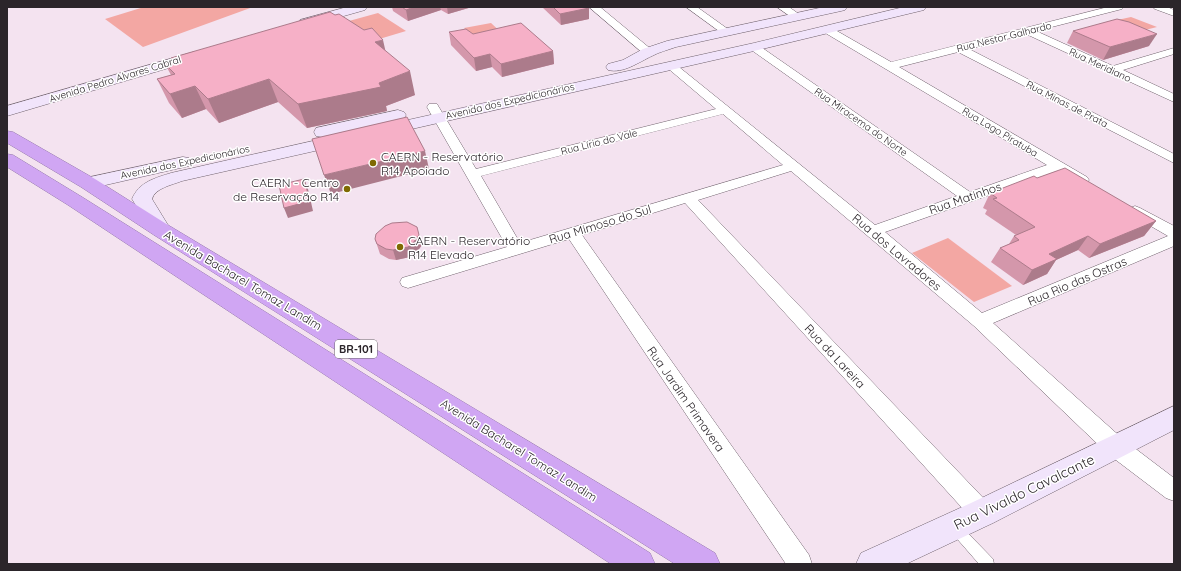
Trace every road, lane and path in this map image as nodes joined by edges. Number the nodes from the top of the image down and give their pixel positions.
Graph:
1 (350, 7) edge
2 (361, 7) edge
3 (594, 7) edge
4 (691, 7) edge
5 (782, 7) edge
6 (920, 7) edge
7 (1119, 7) edge
8 (1158, 7) edge
9 (837, 8) edge
10 (1075, 10) dead end
11 (1174, 13) edge
12 (1088, 15) junction
13 (798, 16) junction
14 (858, 22) junction
15 (826, 29) junction
16 (1027, 31) junction
17 (727, 32) junction
18 (754, 47) junction
19 (959, 48) junction
20 (1174, 51) edge
21 (648, 52) junction
22 (670, 65) junction
23 (890, 66) junction
24 (1112, 70) junction
25 (1174, 98) edge
26 (7, 106) edge
27 (725, 110) junction
28 (7, 111) edge
29 (436, 112) junction
30 (7, 136) edge
31 (274, 149) junction
32 (7, 159) edge
33 (1174, 159) edge
34 (793, 166) junction
35 (1058, 166) junction
36 (473, 174) junction
37 (88, 183) junction
38 (1092, 186) edge
39 (968, 197) junction
40 (688, 198) junction
41 (1126, 206) edge
42 (161, 230) junction
43 (873, 231) junction
44 (572, 233) junction
45 (1174, 233) edge
46 (1174, 240) edge
47 (516, 249) junction
48 (408, 282) dead end
49 (980, 321) junction
50 (1174, 417) edge
51 (1116, 447) junction
52 (1174, 491) edge
53 (982, 513) junction
54 (954, 526) junction
55 (880, 562) edge
56 (638, 564) edge
57 (704, 564) edge
58 (800, 564) edge
59 (988, 564) edge

1 - 2 street
3 - 21 street
4 - 17 street
5 - 13 street
6 - 14 street, Avenida dos Expedicionários
7 - 12 street, Rua Nestor Galhardo
8 - 11 street
9 - 13 street, Avenida dos Expedicionários
9 - 14 street
10 - 12 street
12 - 16 street, Rua Nestor Galhardo
13 - 17 street, Avenida dos Expedicionários
14 - 15 street, Avenida dos Expedicionários
15 - 18 street, Avenida dos Expedicionários
15 - 23 street, Rua Lago Piratuba
16 - 19 street, Rua Nestor Galhardo
16 - 24 street, Rua Meridiano
17 - 21 street, Avenida dos Expedicionários
18 - 22 street, Avenida dos Expedicionários
18 - 39 street, Rua Miracema do Norte
19 - 23 street, Rua Nestor Galhardo
19 - 33 street, Rua Minas de Prata
20 - 24 street
21 - 29 street, Avenida dos Expedicionários
22 - 27 street, Rua dos Lavradores
22 - 29 street, Avenida dos Expedicionários
23 - 35 street, Rua Lago Piratuba
24 - 25 street, Rua Meridiano
26 - 28 street, Avenida Pedro Alvares Cabral
27 - 34 street, Rua dos Lavradores
27 - 36 street, Rua Lírio do Vale
29 - 31 street, Avenida dos Expedicionários
29 - 36 street
30 - 37 highway, Avenida Bacharel Tomaz Landim / BR-101
31 - 37 street, Avenida dos Expedicionários
31 - 42 street, Avenida dos Expedicionários
32 - 56 highway, Avenida Bacharel Tomaz Landim / BR-101
34 - 40 street, Rua Mimoso do Sul
34 - 43 street, Rua dos Lavradores
35 - 38 street, Rua Lago Piratuba
35 - 39 street, Rua Matinhos
36 - 47 street
37 - 42 highway, Avenida Bacharel Tomaz Landim / BR-101
39 - 43 street, Rua Matinhos
40 - 44 street, Rua Mimoso do Sul
40 - 53 street, Rua da Lareira
41 - 45 street
42 - 57 highway, Avenida Bacharel Tomaz Landim / BR-101
43 - 49 street, Rua dos Lavradores
44 - 47 street, Rua Mimoso do Sul
44 - 58 street, Rua Jardim Primavera
46 - 49 street, Rua Rio das Ostras
47 - 48 street, Rua Mimoso do Sul
49 - 51 street, Rua dos Lavradores
50 - 51 street, Rua Vivaldo Cavalcante
51 - 52 street, Rua dos Lavradores
51 - 53 street, Rua Vivaldo Cavalcante
53 - 54 street, Rua Vivaldo Cavalcante
54 - 55 street, Rua Vivaldo Cavalcante
54 - 59 lane

